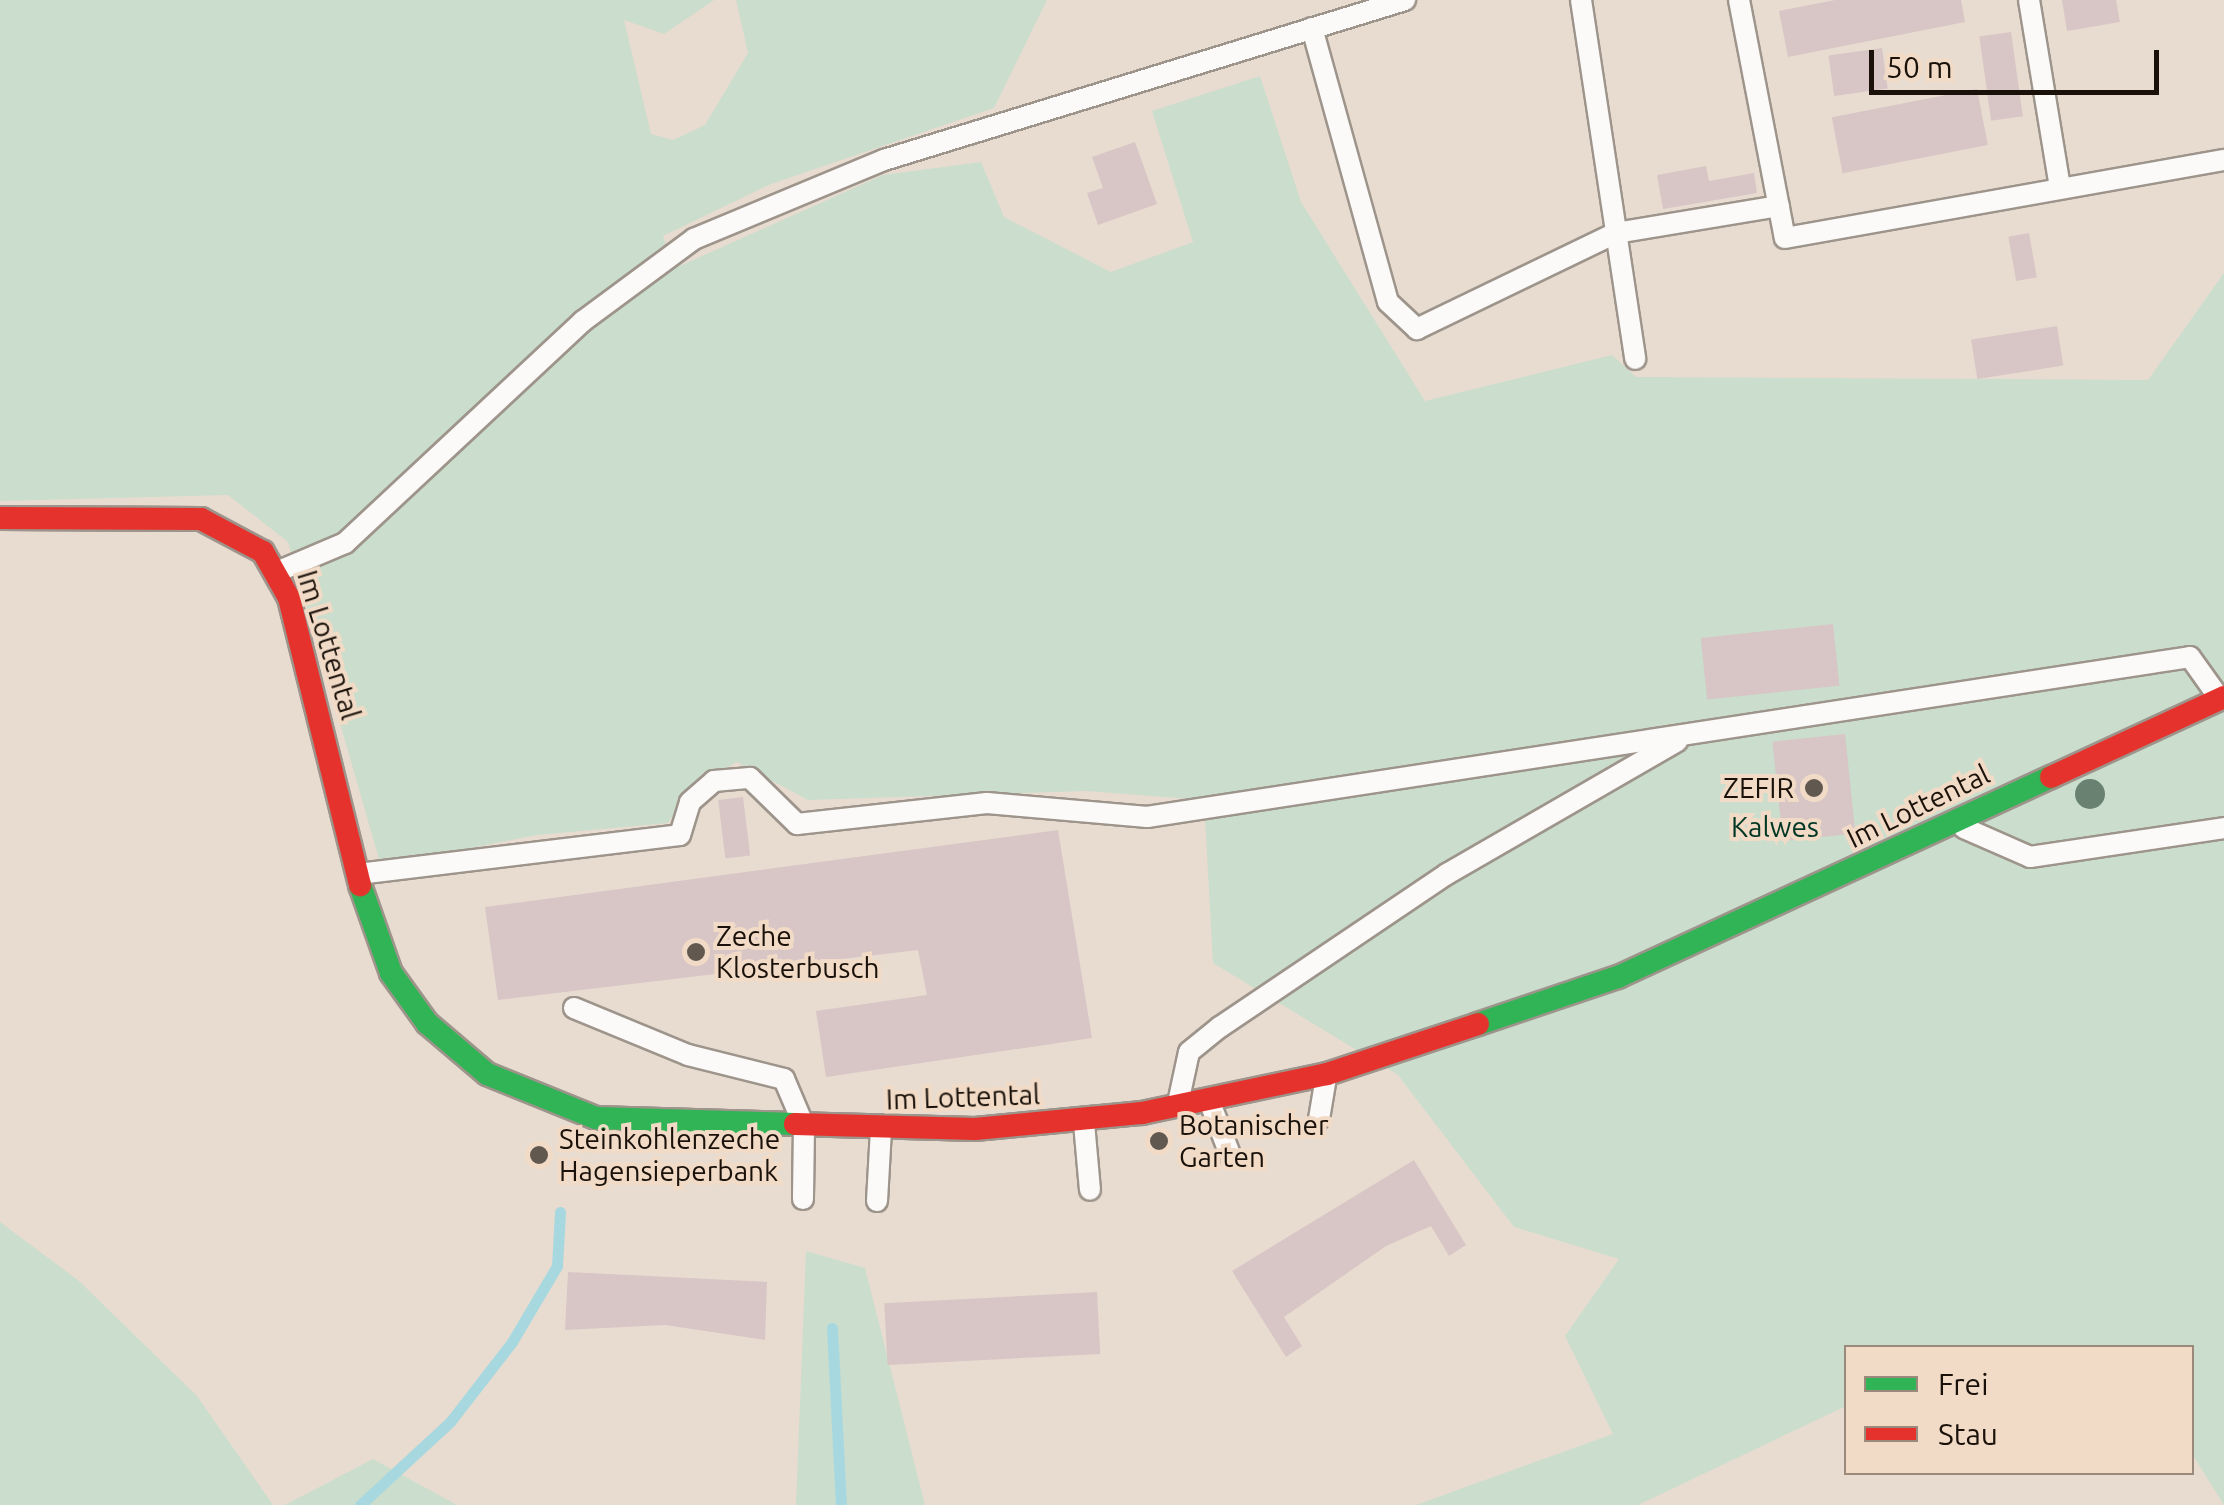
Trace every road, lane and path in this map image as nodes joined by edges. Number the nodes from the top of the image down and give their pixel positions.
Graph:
1 (1404, 0) edge
2 (1581, 0) edge
3 (1739, 0) edge
4 (2029, 0) edge
5 (1312, 28) junction
6 (2224, 160) edge
7 (2060, 188) junction
8 (1779, 206) junction
9 (1616, 233) junction
10 (1635, 358) dead end
11 (0, 518) edge
12 (277, 572) junction
13 (2223, 701) edge
14 (1687, 735) junction
15 (1953, 824) junction
16 (2224, 828) edge
17 (356, 874) junction
18 (574, 1008) dead end
19 (1327, 1074) junction
20 (1208, 1100) junction
21 (1178, 1106) junction
22 (1319, 1119) dead end
23 (1084, 1122) junction
24 (804, 1126) junction
25 (881, 1130) junction
26 (1231, 1157) dead end
27 (1090, 1190) dead end
28 (802, 1200) dead end
29 (877, 1201) dead end

1 - 5 lane
2 - 9 lane
3 - 8 lane
4 - 7 lane
5 - 9 lane
5 - 12 lane
6 - 7 lane
7 - 8 lane
8 - 9 lane
9 - 10 lane
11 - 12 street, Im Lottental
12 - 17 street, Im Lottental
13 - 14 lane
13 - 15 street, Im Lottental
14 - 17 lane
14 - 21 lane
15 - 16 lane
15 - 19 street, Im Lottental
17 - 24 street, Im Lottental
18 - 24 lane
19 - 20 street, Im Lottental
19 - 22 lane
20 - 21 street, Im Lottental
20 - 26 lane
21 - 23 street, Im Lottental
23 - 25 street, Im Lottental
23 - 27 lane
24 - 25 street, Im Lottental
24 - 28 lane
25 - 29 lane

